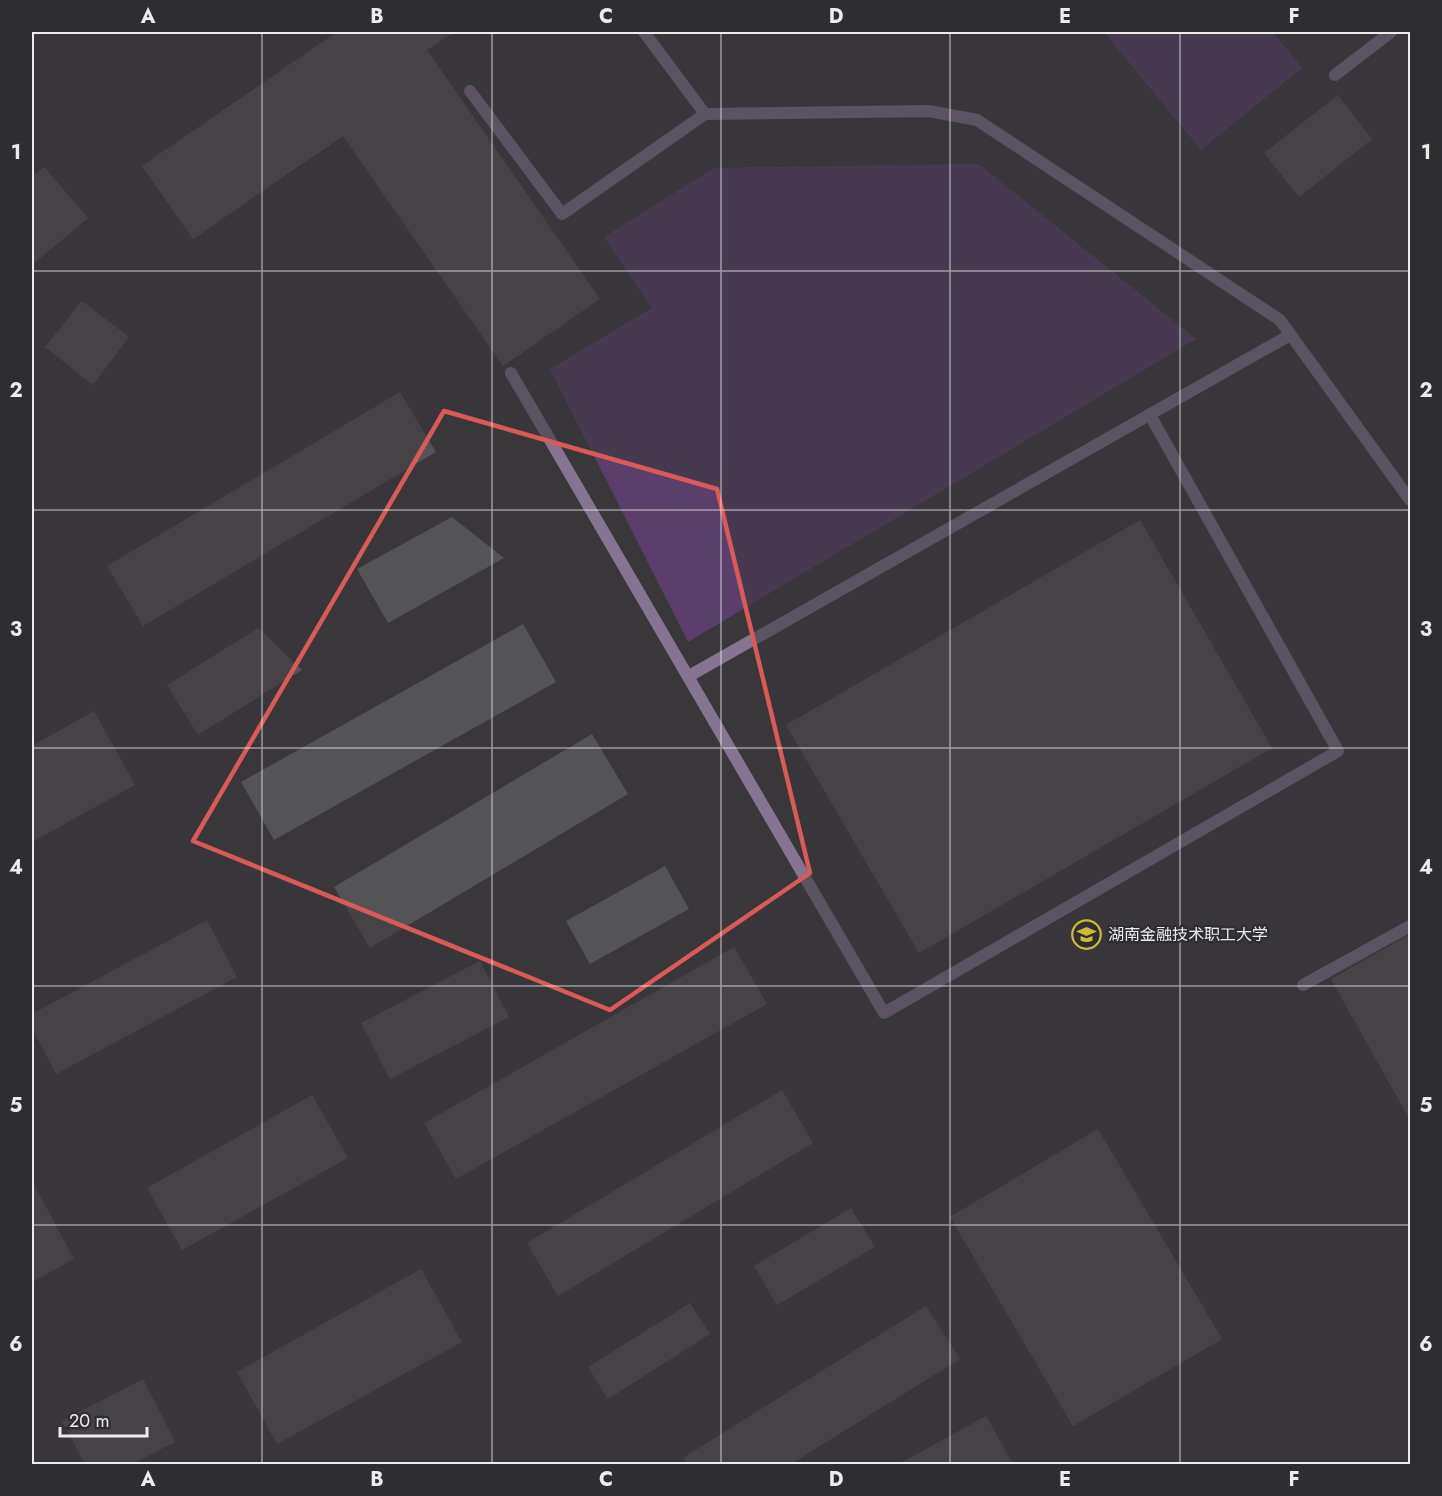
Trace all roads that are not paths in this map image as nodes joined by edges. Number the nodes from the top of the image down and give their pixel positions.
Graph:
1 (644, 32) edge
2 (1391, 32) edge
3 (1335, 75) dead end
4 (470, 91) dead end
5 (705, 114) junction
6 (1290, 335) junction
7 (511, 373) dead end
8 (1150, 415) junction
9 (1410, 500) edge
10 (689, 676) junction
11 (1410, 926) edge
12 (1303, 985) dead end

1 - 5 lane
2 - 3 lane
4 - 5 lane
5 - 6 lane
6 - 8 lane
6 - 9 lane
7 - 10 lane
8 - 10 lane
8 - 10 lane
11 - 12 lane

